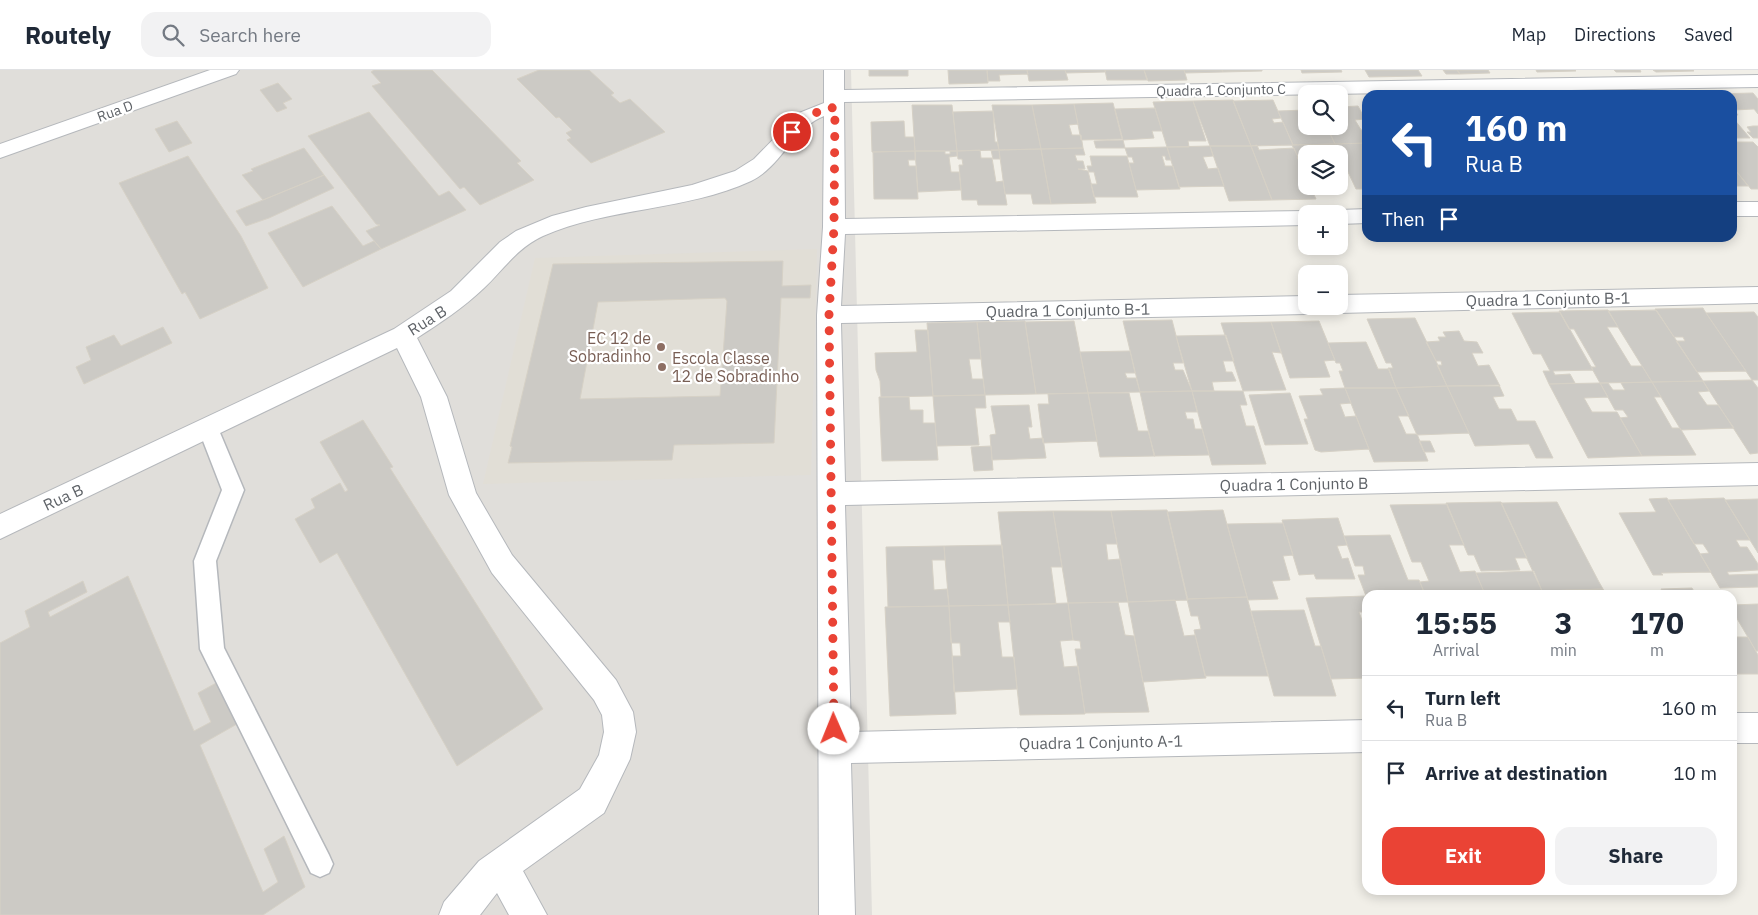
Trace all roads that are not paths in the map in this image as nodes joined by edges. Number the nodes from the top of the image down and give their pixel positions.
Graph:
1 (229, 70) edge
2 (1758, 81) edge
3 (834, 91) edge
4 (0, 151) edge
5 (1737, 209) edge
6 (1758, 209) edge
7 (1362, 216) edge
8 (1348, 217) edge
9 (1298, 218) edge
10 (834, 227) junction
11 (1758, 295) edge
12 (1348, 304) edge
13 (1298, 305) edge
14 (829, 315) junction
15 (403, 335) junction
16 (208, 428) junction
17 (1758, 474) edge
18 (830, 494) junction
19 (0, 526) edge
20 (1737, 728) edge
21 (1758, 728) edge
22 (1362, 736) edge
23 (834, 748) junction
24 (320, 864) dead end
25 (501, 866) junction
26 (830, 911) edge
27 (457, 915) edge
28 (529, 915) edge

1 - 4 street, Rua D
2 - 3 street, Quadra 1 Conjunto C
3 - 10 street
3 - 15 street, Rua B
5 - 6 street
7 - 8 street
9 - 10 street
10 - 14 street
11 - 12 street, Quadra 1 Conjunto B-1
13 - 14 street, Quadra 1 Conjunto B-1
14 - 18 street
15 - 16 street, Rua B
15 - 25 street
16 - 19 street, Rua B
16 - 24 lane
17 - 18 street, Quadra 1 Conjunto B
18 - 23 street
20 - 21 street
22 - 23 street, Quadra 1 Conjunto A-1
23 - 26 street
25 - 27 street
25 - 28 street

